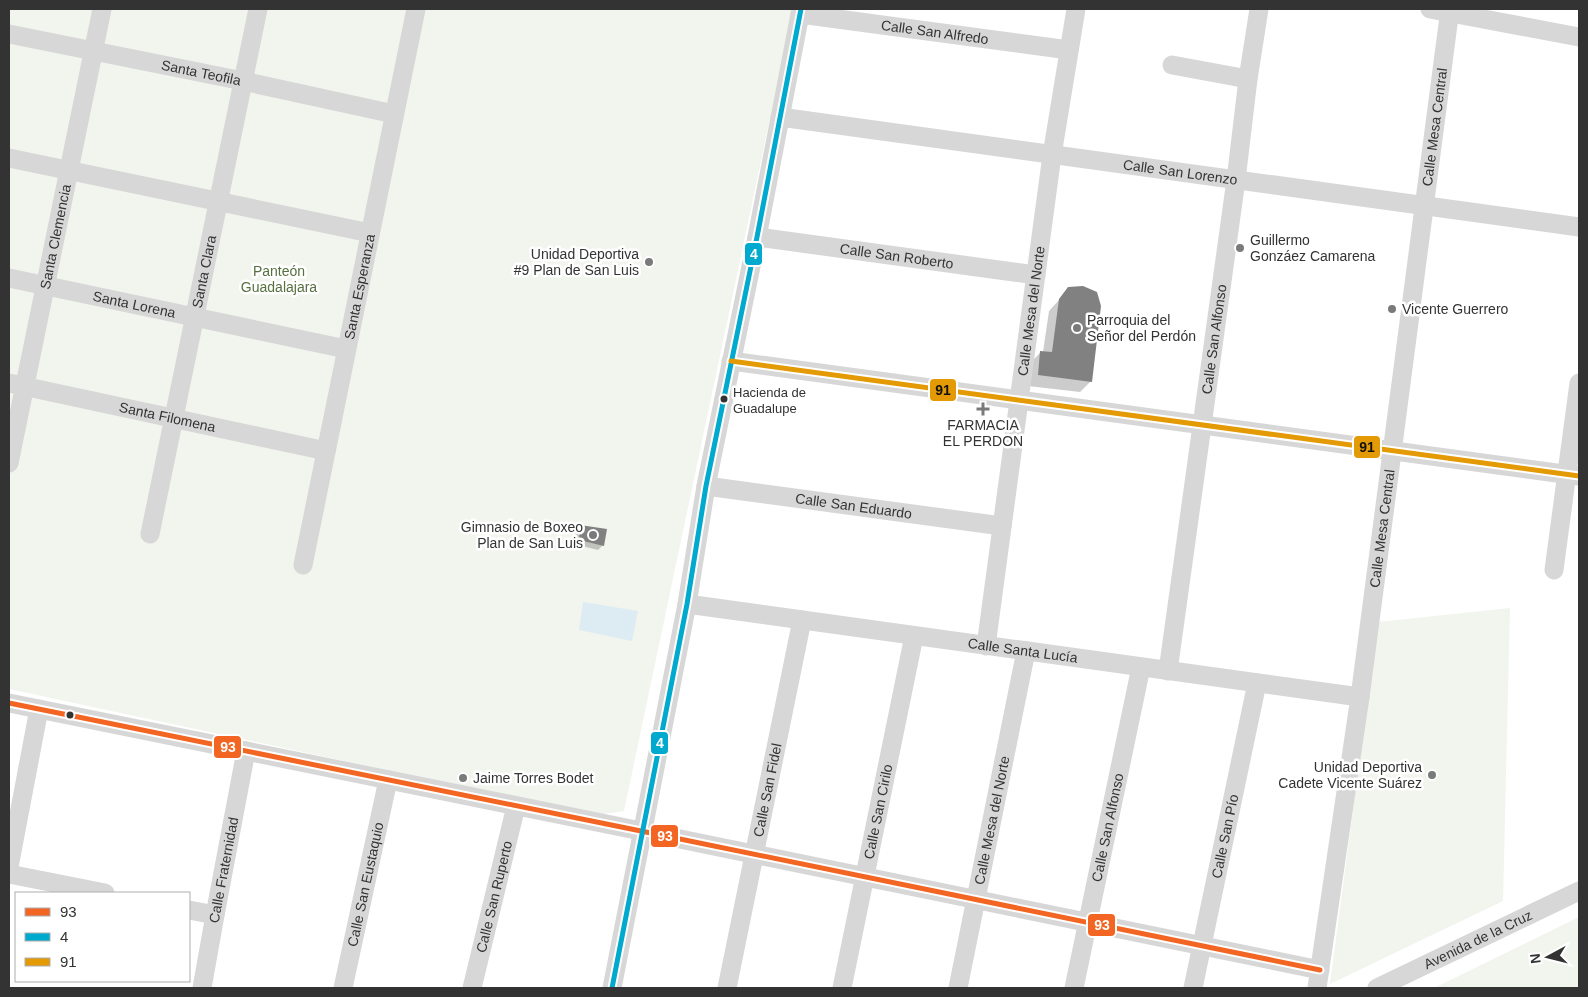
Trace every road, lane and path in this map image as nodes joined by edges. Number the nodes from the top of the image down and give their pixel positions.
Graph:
1 (102, 9) edge
2 (258, 9) edge
3 (416, 9) edge
4 (1076, 9) edge
5 (1259, 9) edge
6 (1430, 9) edge
7 (801, 11) edge
8 (1449, 11) edge
9 (9, 34) edge
10 (1579, 37) edge
11 (1070, 50) junction
12 (93, 51) junction
13 (1172, 65) dead end
14 (1248, 79) junction
15 (243, 81) junction
16 (394, 114) junction
17 (780, 117) junction
18 (1052, 155) junction
19 (9, 158) edge
20 (69, 170) junction
21 (1236, 180) junction
22 (218, 201) junction
23 (1424, 206) junction
24 (1579, 227) edge
25 (370, 233) junction
26 (757, 237) junction
27 (1036, 275) junction
28 (9, 278) edge
29 (45, 285) junction
30 (195, 316) junction
31 (346, 349) junction
32 (730, 361) junction
33 (1579, 383) edge
34 (17, 385) edge
35 (1019, 401) junction
36 (174, 418) junction
37 (1202, 425) junction
38 (1392, 450) junction
39 (326, 451) junction
40 (9, 463) edge
41 (1573, 475) edge
42 (706, 486) junction
43 (1002, 526) junction
44 (150, 534) dead end
45 (303, 565) dead end
46 (1554, 570) dead end
47 (687, 604) junction
48 (802, 620) junction
49 (914, 636) junction
50 (986, 646) junction
51 (1026, 651) junction
52 (1141, 667) junction
53 (1168, 671) junction
54 (1256, 683) junction
55 (1360, 697) junction
56 (9, 703) edge
57 (38, 709) junction
58 (246, 751) junction
59 (388, 780) junction
60 (516, 806) junction
61 (642, 831) junction
62 (754, 854) junction
63 (9, 867) edge
64 (9, 874) edge
65 (865, 877) junction
66 (1579, 891) edge
67 (100, 892) edge
68 (976, 900) junction
69 (190, 910) edge
70 (215, 915) junction
71 (1088, 922) junction
72 (1202, 946) junction
73 (1319, 979) edge
74 (202, 988) edge
75 (343, 988) edge
76 (472, 988) edge
77 (612, 988) edge
78 (727, 988) edge
79 (842, 988) edge
80 (958, 988) edge
81 (1074, 988) edge
82 (1193, 988) edge
83 (1377, 988) edge

1 - 12 street, Santa Clemencia
2 - 15 street, Santa Clara
3 - 16 street, Santa Esperanza
4 - 11 street, Calle Mesa del Norte
5 - 14 street, Calle San Alfonso
6 - 8 street
7 - 11 street, Calle San Alfredo
7 - 17 street
8 - 10 street
8 - 23 street, Calle Mesa Central
9 - 12 street, Santa Teofila
11 - 18 street, Calle Mesa del Norte
12 - 15 street, Santa Teofila
12 - 20 street, Santa Clemencia
13 - 14 street
14 - 21 street, Calle San Alfonso
15 - 16 street, Santa Teofila
15 - 22 street, Santa Clara
16 - 25 street, Santa Esperanza
17 - 18 street, Calle San Lorenzo
17 - 26 street
18 - 21 street, Calle San Lorenzo
18 - 27 street, Calle Mesa del Norte
19 - 20 street
20 - 22 street
20 - 29 street, Santa Clemencia
21 - 23 street, Calle San Lorenzo
21 - 37 street, Calle San Alfonso
22 - 25 street
22 - 30 street, Santa Clara
23 - 24 street, Calle San Lorenzo
23 - 38 street, Calle Mesa Central
25 - 31 street, Santa Esperanza
26 - 27 street, Calle San Roberto
26 - 32 street
27 - 35 street, Calle Mesa del Norte
28 - 29 street, Santa Lorena
29 - 30 street, Santa Lorena
29 - 34 street, Santa Clemencia
30 - 31 street, Santa Lorena
30 - 36 street, Santa Clara
31 - 39 street, Santa Esperanza
32 - 35 street
32 - 42 street
33 - 41 street
34 - 36 street, Santa Filomena
34 - 40 street, Santa Clemencia
35 - 37 street
35 - 43 street, Calle Mesa del Norte
36 - 39 street, Santa Filomena
36 - 44 street, Santa Clara
37 - 38 street
37 - 53 street, Calle San Alfonso
38 - 41 street
38 - 55 street, Calle Mesa Central
39 - 45 street, Santa Esperanza
41 - 46 street
42 - 43 street, Calle San Eduardo
42 - 47 street
43 - 50 street, Calle Mesa del Norte
47 - 48 street, Calle Santa Lucía
47 - 61 street
48 - 49 street, Calle Santa Lucía
48 - 62 street, Calle San Fidel
49 - 50 street, Calle Santa Lucía
49 - 65 street, Calle San Cirilo
50 - 51 street, Calle Santa Lucía
51 - 52 street, Calle Santa Lucía
51 - 68 street, Calle Mesa del Norte
52 - 53 street, Calle Santa Lucía
52 - 71 street, Calle San Alfonso
53 - 54 street, Calle Santa Lucía
54 - 55 street, Calle Santa Lucía
54 - 72 street, Calle San Pío
55 - 73 street, Calle Mesa Central
56 - 57 street
57 - 58 street
57 - 63 street
58 - 59 street
58 - 70 street, Calle Fraternidad
59 - 60 street
59 - 75 street, Calle San Eustaquio
60 - 61 street
60 - 76 street, Calle San Ruperto
61 - 62 street
61 - 77 street
62 - 65 street
62 - 78 street, Calle San Fidel
64 - 67 street
65 - 68 street
65 - 79 street, Calle San Cirilo
66 - 83 street, Avenida de la Cruz
68 - 71 street
68 - 80 street, Calle Mesa del Norte
69 - 70 street
70 - 74 street, Calle Fraternidad
71 - 72 street
71 - 81 street, Calle San Alfonso
72 - 73 street
72 - 82 street, Calle San Pío

